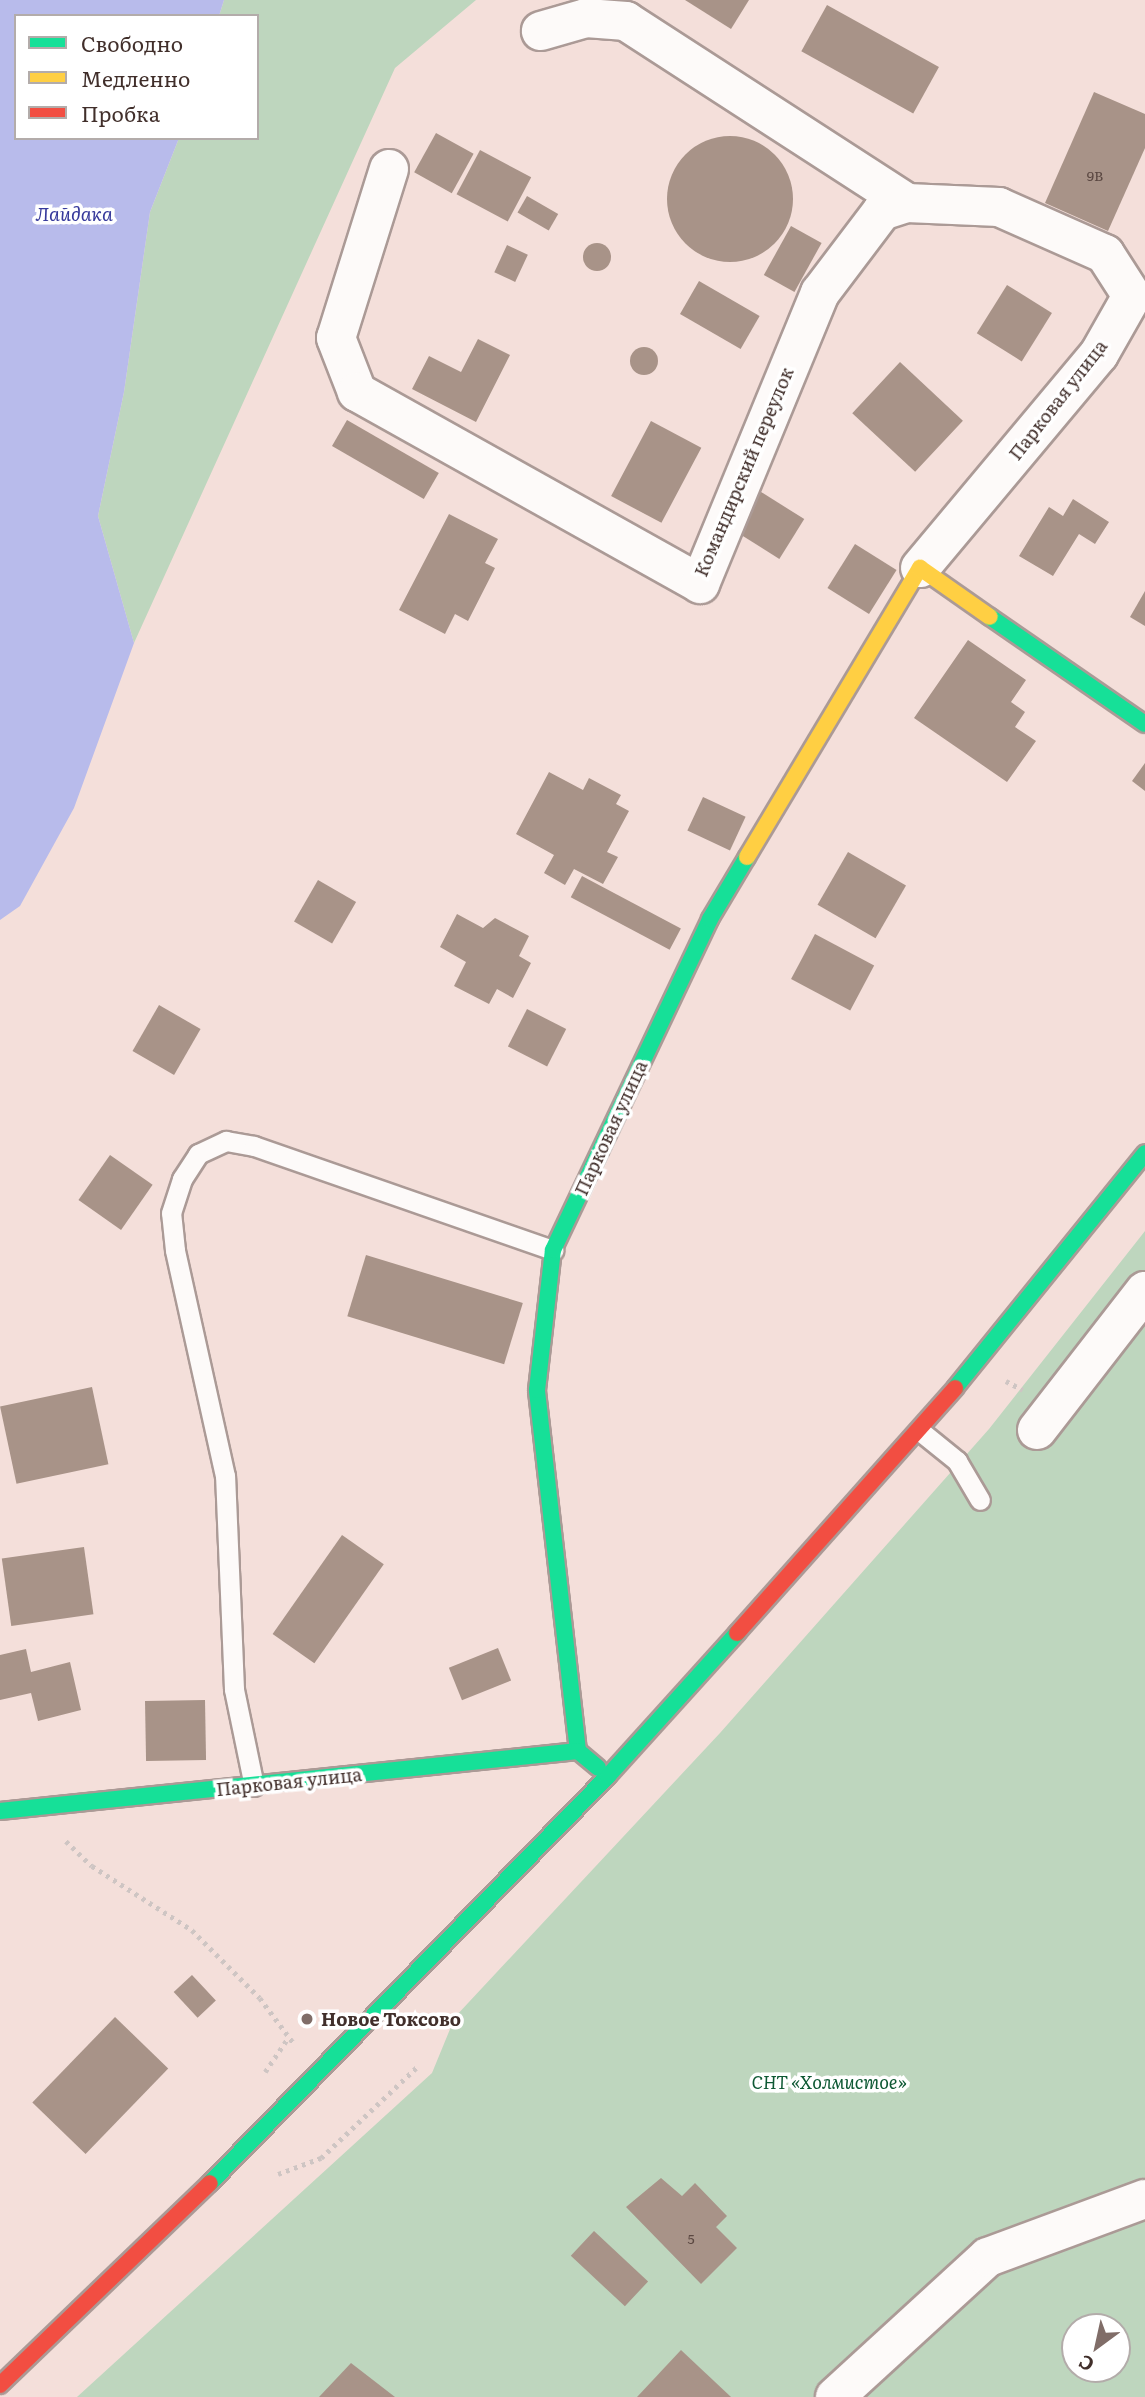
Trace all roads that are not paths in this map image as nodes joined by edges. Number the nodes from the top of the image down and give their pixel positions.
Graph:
1 (541, 31) dead end
2 (389, 169) dead end
3 (907, 203) junction
4 (920, 568) junction
5 (1145, 724) edge
6 (1145, 1153) edge
7 (553, 1250) junction
8 (1145, 1291) edge
9 (1046, 1418) road end
10 (920, 1432) junction
11 (980, 1500) dead end
12 (578, 1751) junction
13 (608, 1776) junction
14 (254, 1786) junction
15 (0, 1811) edge
16 (1145, 2199) edge
17 (0, 2385) edge
18 (835, 2397) edge

1 - 3 street
2 - 3 street, Командирский переулок
3 - 4 street, Парковая улица
4 - 5 street
4 - 7 street, Парковая улица
6 - 10 street
7 - 12 street, Парковая улица
7 - 14 lane
8 - 9 street
10 - 11 lane
10 - 13 street
12 - 13 street
12 - 14 street, Парковая улица
13 - 17 street
14 - 15 street, Парковая улица
16 - 18 street

